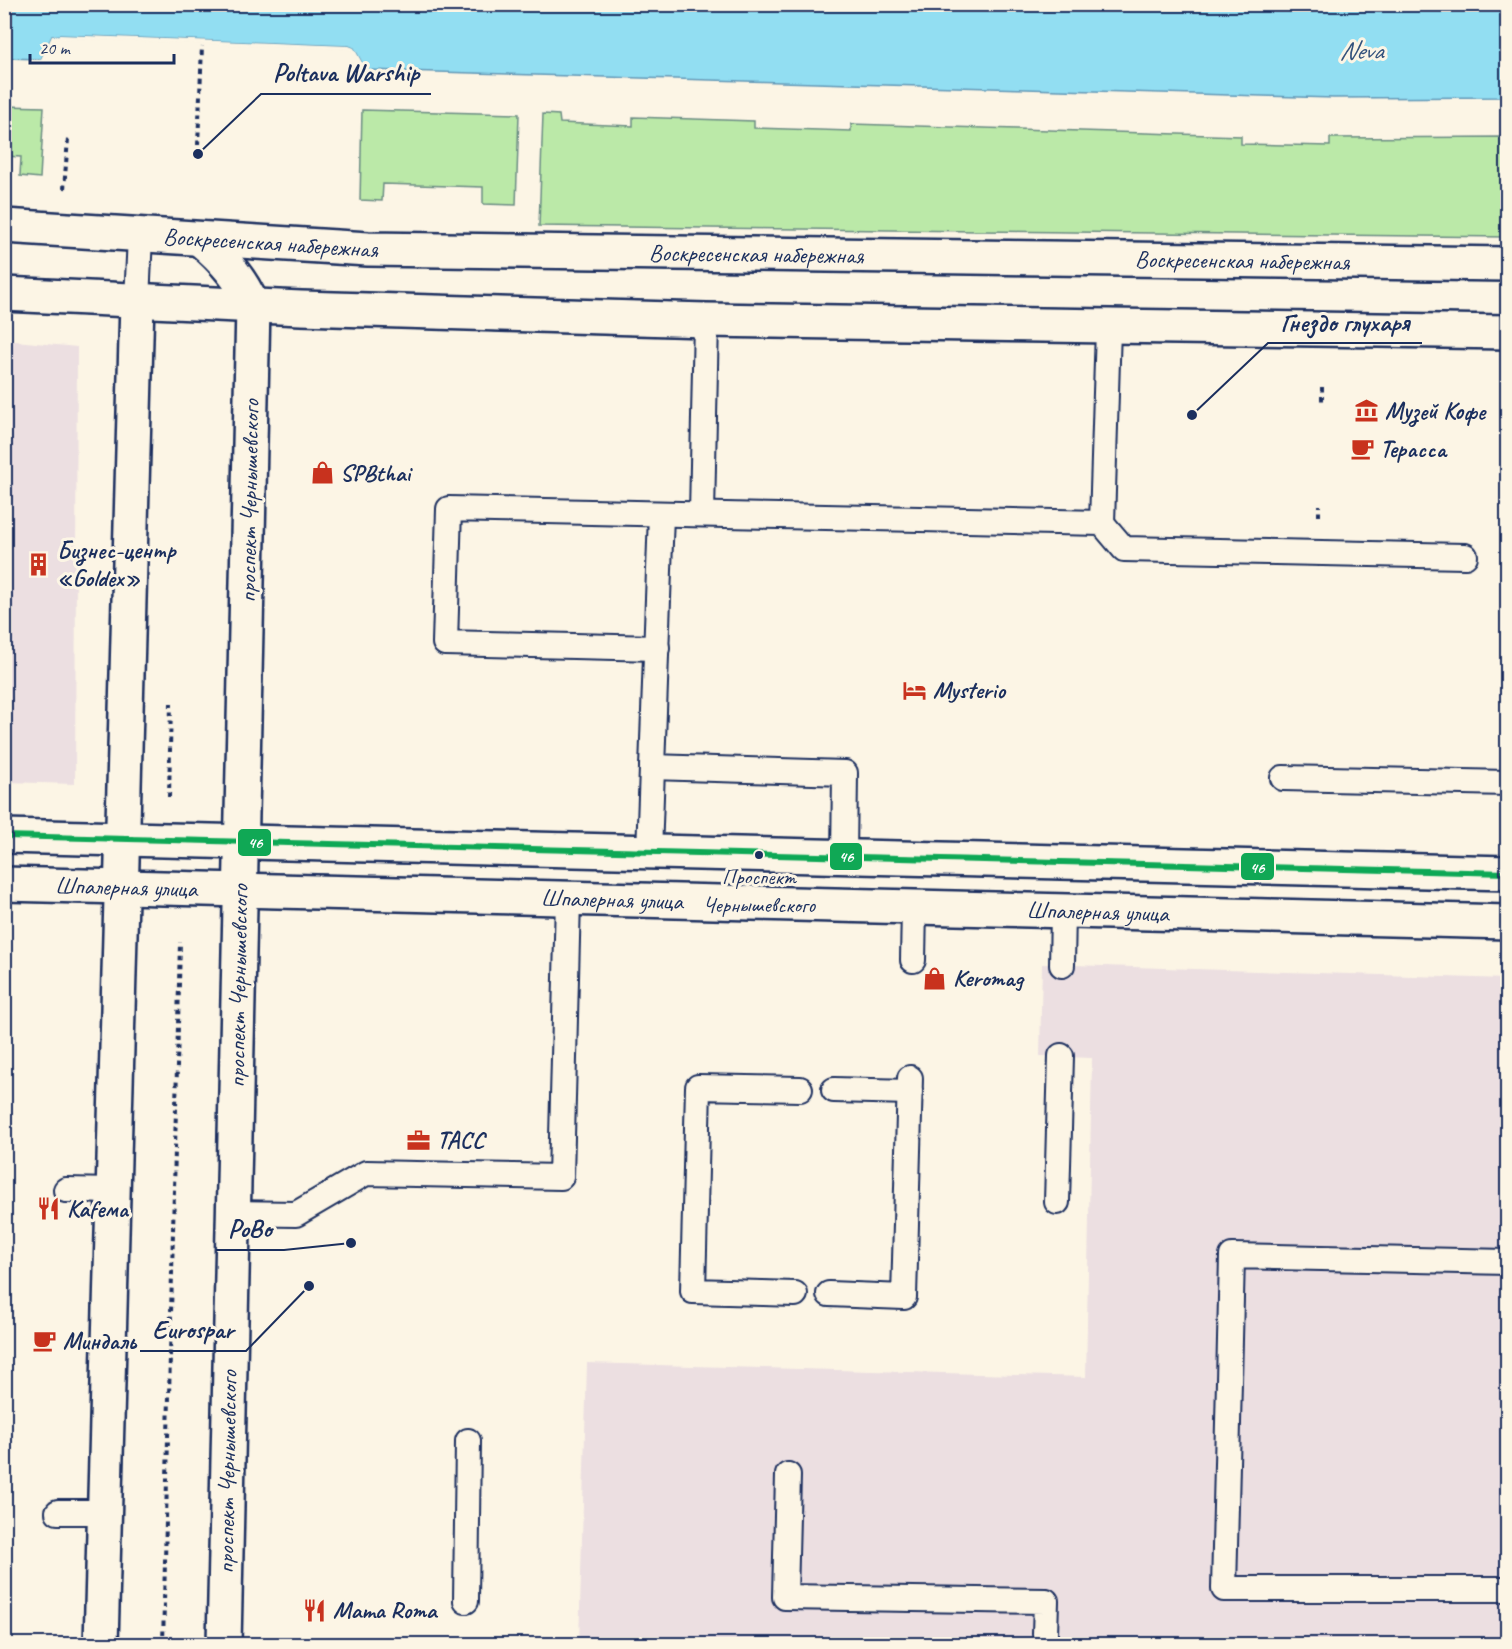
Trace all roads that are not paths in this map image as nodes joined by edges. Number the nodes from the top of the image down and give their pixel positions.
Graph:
1 (4, 226) edge
2 (140, 236) junction
3 (201, 240) junction
4 (1508, 264) edge
5 (4, 294) edge
6 (137, 301) junction
7 (253, 306) junction
8 (706, 320) junction
9 (1108, 328) junction
10 (1508, 332) edge
11 (661, 514) junction
12 (702, 514) junction
13 (1102, 523) junction
14 (1465, 556) dead end
15 (657, 648) junction
16 (652, 767) junction
17 (1283, 778) dead end
18 (1508, 783) edge
19 (4, 836) edge
20 (122, 839) junction
21 (241, 843) junction
22 (649, 853) junction
23 (844, 858) junction
24 (1508, 873) edge
25 (4, 884) edge
26 (120, 887) junction
27 (240, 890) junction
28 (568, 899) junction
29 (914, 908) junction
30 (1063, 912) junction
31 (1508, 922) edge
32 (913, 960) dead end
33 (1062, 965) dead end
34 (1060, 1056) dead end
35 (800, 1089) dead end
36 (834, 1090) dead end
37 (66, 1190) dead end
38 (112, 1191) junction
39 (1057, 1202) dead end
40 (233, 1214) junction
41 (1508, 1262) edge
42 (795, 1294) dead end
43 (829, 1294) dead end
44 (468, 1441) dead end
45 (788, 1475) dead end
46 (58, 1512) dead end
47 (104, 1512) junction
48 (1508, 1589) edge
49 (466, 1601) dead end
50 (1045, 1634) dead end
51 (101, 1644) edge
52 (224, 1644) edge

1 - 2 street, Воскресенская набережная
2 - 3 street, Воскресенская набережная
2 - 6 lane
3 - 4 street, Воскресенская набережная
3 - 7 street, проспект Чернышевского
5 - 6 street
6 - 7 street
6 - 20 street
7 - 8 street
7 - 21 street, проспект Чернышевского
8 - 9 street
8 - 12 lane
9 - 10 street
9 - 13 lane
11 - 12 lane
11 - 15 lane
11 - 15 lane
12 - 13 lane
13 - 14 lane
15 - 16 lane
16 - 22 lane
16 - 23 lane
17 - 18 lane
19 - 20 street, Шпалерная улица
20 - 21 street, Шпалерная улица
20 - 26 street
21 - 22 street, Шпалерная улица
21 - 27 street, проспект Чернышевского
22 - 23 street, Шпалерная улица
23 - 24 street, Шпалерная улица
25 - 26 street, Шпалерная улица
26 - 27 street, Шпалерная улица
26 - 38 street
27 - 28 street, Шпалерная улица
27 - 40 street, проспект Чернышевского
28 - 29 street, Шпалерная улица
28 - 40 lane
29 - 30 street, Шпалерная улица
29 - 32 lane
30 - 31 street, Шпалерная улица
30 - 33 lane
34 - 39 lane
35 - 42 lane
36 - 43 lane
37 - 38 lane
38 - 47 street
40 - 52 street, проспект Чернышевского
41 - 48 lane
44 - 49 lane
45 - 50 lane
46 - 47 lane
47 - 51 street

